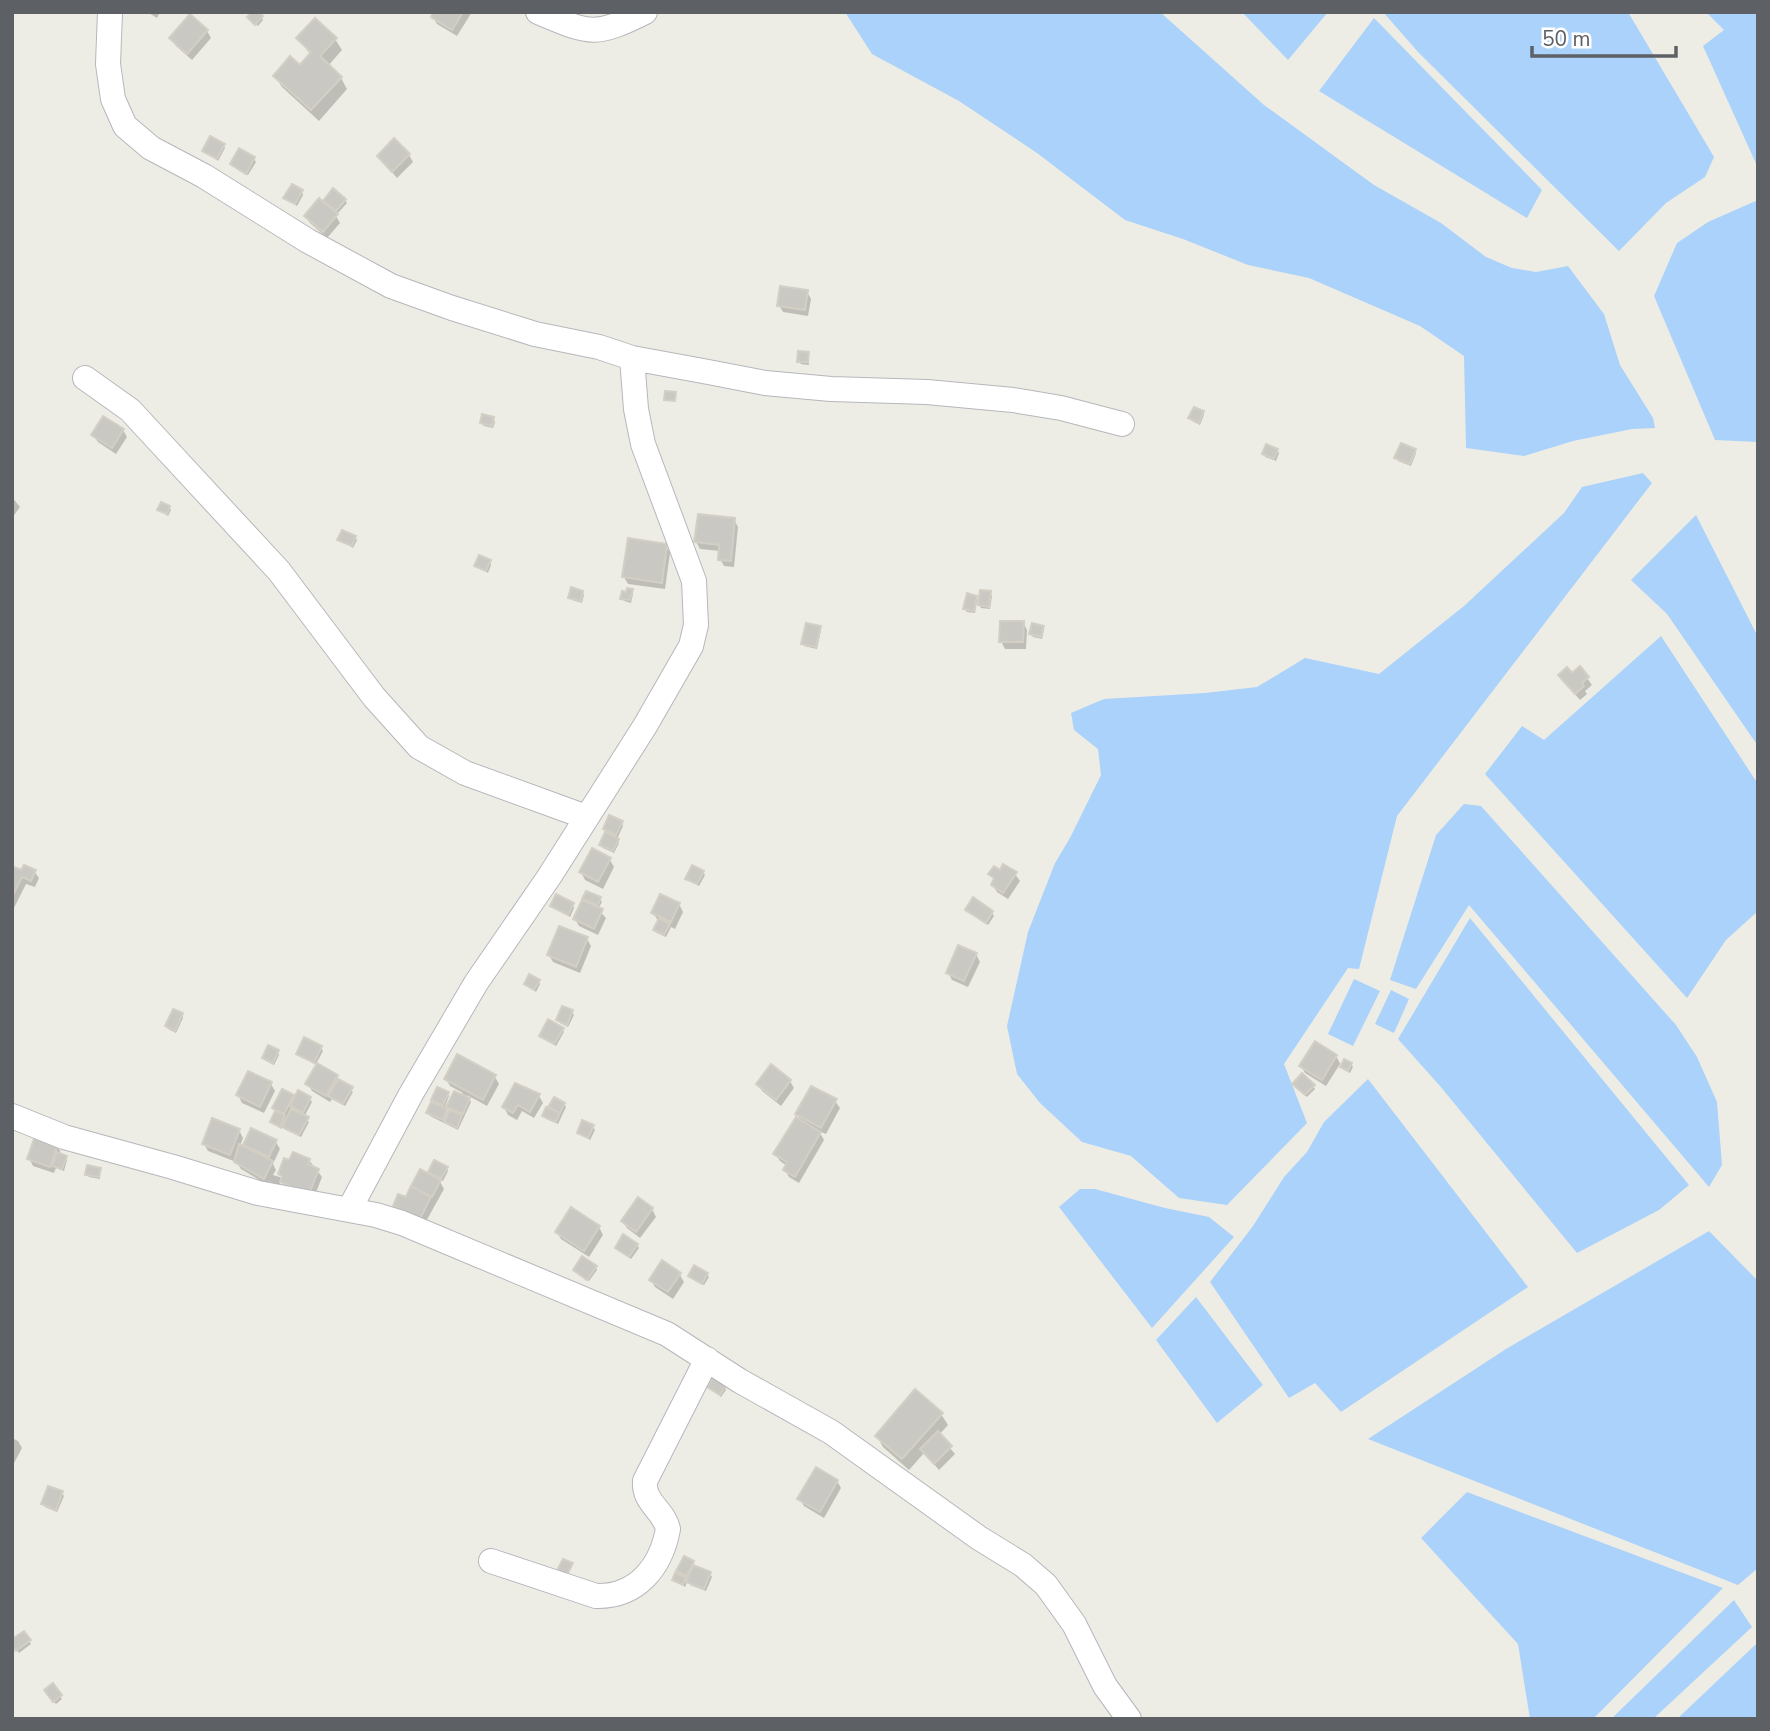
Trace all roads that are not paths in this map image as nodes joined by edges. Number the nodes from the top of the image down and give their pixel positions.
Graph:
1 (110, 12) edge
2 (538, 12) edge
3 (645, 12) edge
4 (632, 358) junction
5 (85, 379) dead end
6 (1122, 424) dead end
7 (586, 817) junction
8 (12, 1116) edge
9 (349, 1210) junction
10 (707, 1359) junction
11 (491, 1561) dead end
12 (1129, 1719) edge

1 - 4 street
2 - 3 street
4 - 6 street
4 - 7 street
5 - 7 street
7 - 9 street
8 - 9 street
9 - 10 street
10 - 11 street
10 - 12 street

